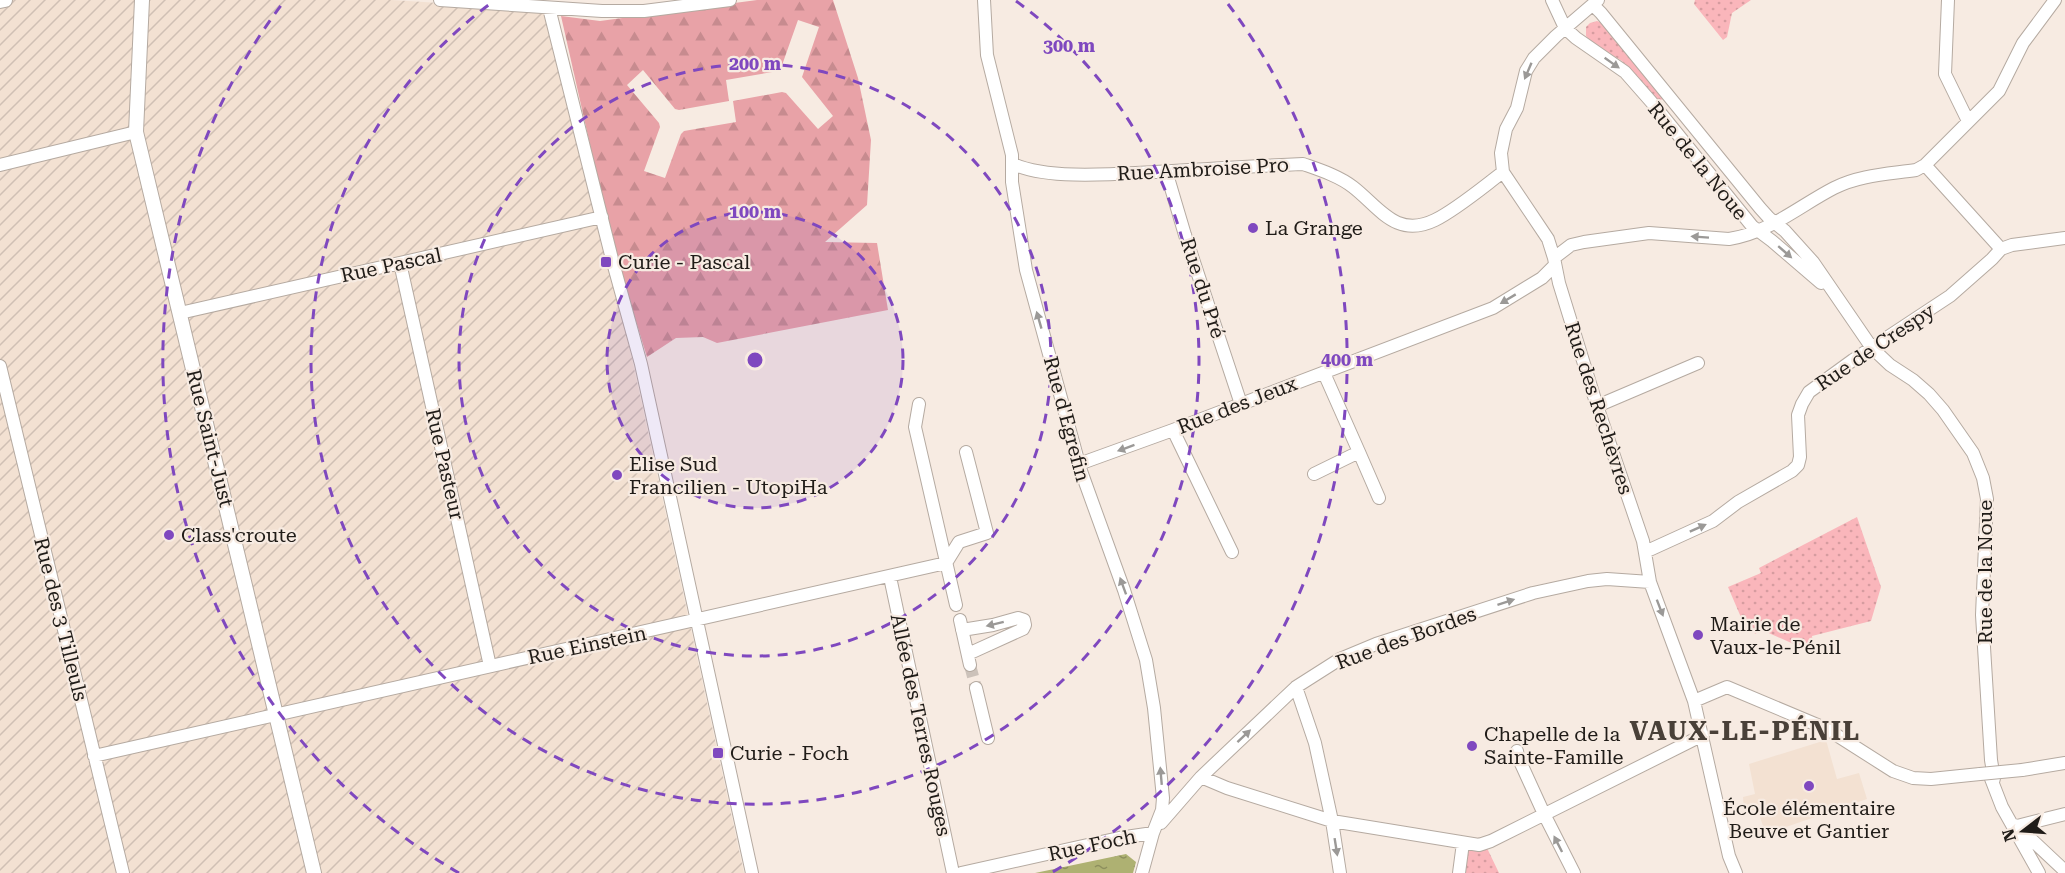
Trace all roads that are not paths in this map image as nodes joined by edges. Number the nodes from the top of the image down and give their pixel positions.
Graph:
1 (5, 0) edge
2 (142, 0) edge
3 (440, 0) edge
4 (730, 0) edge
5 (984, 0) edge
6 (1552, 0) edge
7 (1948, 0) edge
8 (2055, 0) edge
9 (0, 1) edge
10 (1596, 3) edge
11 (626, 5) edge
12 (549, 8) junction
13 (1565, 28) junction
14 (1968, 121) junction
15 (136, 132) junction
16 (1013, 164) junction
17 (0, 165) edge
18 (1925, 165) junction
19 (1166, 171) junction
20 (1503, 172) junction
21 (602, 218) junction
22 (1776, 223) junction
23 (1757, 231) junction
24 (2065, 237) edge
25 (2001, 249) junction
26 (1554, 261) junction
27 (399, 263) junction
28 (1833, 293) junction
29 (180, 312) junction
30 (1872, 348) junction
31 (1698, 363) dead end
32 (0, 366) edge
33 (1324, 373) junction
34 (919, 404) dead end
35 (1241, 404) junction
36 (1597, 406) junction
37 (1173, 430) junction
38 (966, 452) dead end
39 (1359, 452) junction
40 (1078, 464) junction
41 (1314, 474) dead end
42 (1379, 498) dead end
43 (1232, 552) dead end
44 (1645, 552) junction
45 (946, 563) junction
46 (890, 577) junction
47 (1650, 582) junction
48 (956, 605) dead end
49 (696, 621) junction
50 (969, 660) joint
51 (490, 666) junction
52 (1296, 687) junction
53 (976, 688) tunnel mouth
54 (1694, 701) junction
55 (277, 715) junction
56 (1702, 735) junction
57 (988, 738) dead end
58 (1517, 751) dead end
59 (94, 756) junction
60 (2065, 763) edge
61 (1201, 777) junction
62 (1544, 814) junction
63 (2065, 814) edge
64 (1332, 821) junction
65 (2014, 825) junction
66 (1153, 833) junction
67 (1463, 843) junction
68 (2065, 871) edge
69 (1734, 872) edge
70 (123, 873) edge
71 (314, 873) edge
72 (752, 873) edge
73 (953, 873) edge
74 (961, 873) edge
75 (1142, 873) edge
76 (1340, 873) edge
77 (1459, 873) edge
78 (1574, 873) edge
79 (2039, 873) edge

1 - 9 street
2 - 15 street, Rue Saint-Just
3 - 12 street
4 - 11 street
5 - 16 street, Rue d'Egrefin
6 - 13 street
7 - 14 street
8 - 14 street
10 - 13 street
10 - 22 street, Rue de la Noue
11 - 12 street
12 - 21 street
13 -> 20 street
13 -> 23 street, Rue de la Noue
14 - 18 street
15 - 17 street
15 - 29 street, Rue Saint-Just
16 - 19 street, Rue Ambroise Pro
40 -> 16 street, Rue d'Egrefin
18 - 22 street, Rue des Jeux
18 - 25 street
19 - 20 street, Rue Ambroise Pro
19 - 35 street, Rue du Pré
20 - 26 street, Rue des Rechèvres
21 - 27 street, Rue Pascal
21 - 49 street
22 - 23 street, Rue des Jeux
22 - 28 street, Rue de la Noue
23 -> 26 street, Rue des Jeux
23 -> 28 street, Rue de la Noue
24 - 25 street
25 - 30 street, Rue de Crespy
26 -> 33 street, Rue des Jeux
26 - 36 street, Rue des Rechèvres
27 - 29 street, Rue Pascal
27 - 51 street, Rue Pasteur
28 - 30 street, Rue de la Noue
29 - 55 street, Rue Saint-Just
44 -> 30 street, Rue de Crespy
30 - 65 street, Rue de la Noue
31 - 36 street
32 - 59 street, Rue des 3 Tilleuls
33 - 35 street, Rue des Jeux
33 - 39 street
34 - 45 street
35 - 37 street, Rue des Jeux
36 - 44 street, Rue des Rechèvres
37 -> 40 street, Rue des Jeux
37 - 43 street
38 - 45 street
39 - 41 street
39 - 42 street
66 -> 40 street, Rue d'Egrefin
44 - 47 street, Rue des Rechèvres
45 - 46 street, Rue Einstein
45 - 48 street
46 - 49 street, Rue Einstein
46 - 73 street, Allée des Terres Rouges
52 -> 47 street, Rue des Bordes
47 -> 54 street, Rue des Rechèvres
49 - 51 street, Rue Einstein
49 - 72 street
50 -> 50 street
51 - 55 street, Rue Einstein
61 -> 52 street, Rue des Bordes
52 - 64 street
53 - 57 street
54 - 56 street, Rue des Rechèvres
54 - 60 street, bridge
55 - 59 street, Rue Einstein
55 - 71 street, Rue Saint-Just
56 - 62 street
56 - 69 street, Rue des Rechèvres
58 - 62 street
59 - 70 street, Rue des 3 Tilleuls
61 - 64 street
61 - 66 street, Rue des Bordes
62 - 67 street
78 -> 62 street
63 - 65 street
64 - 67 street
64 -> 76 street
65 - 68 street, Rue de la Noue
65 - 79 street, Rue de la Noue
66 - 74 street, Rue Foch
66 - 75 street, Rue d'Egrefin
67 - 77 street

